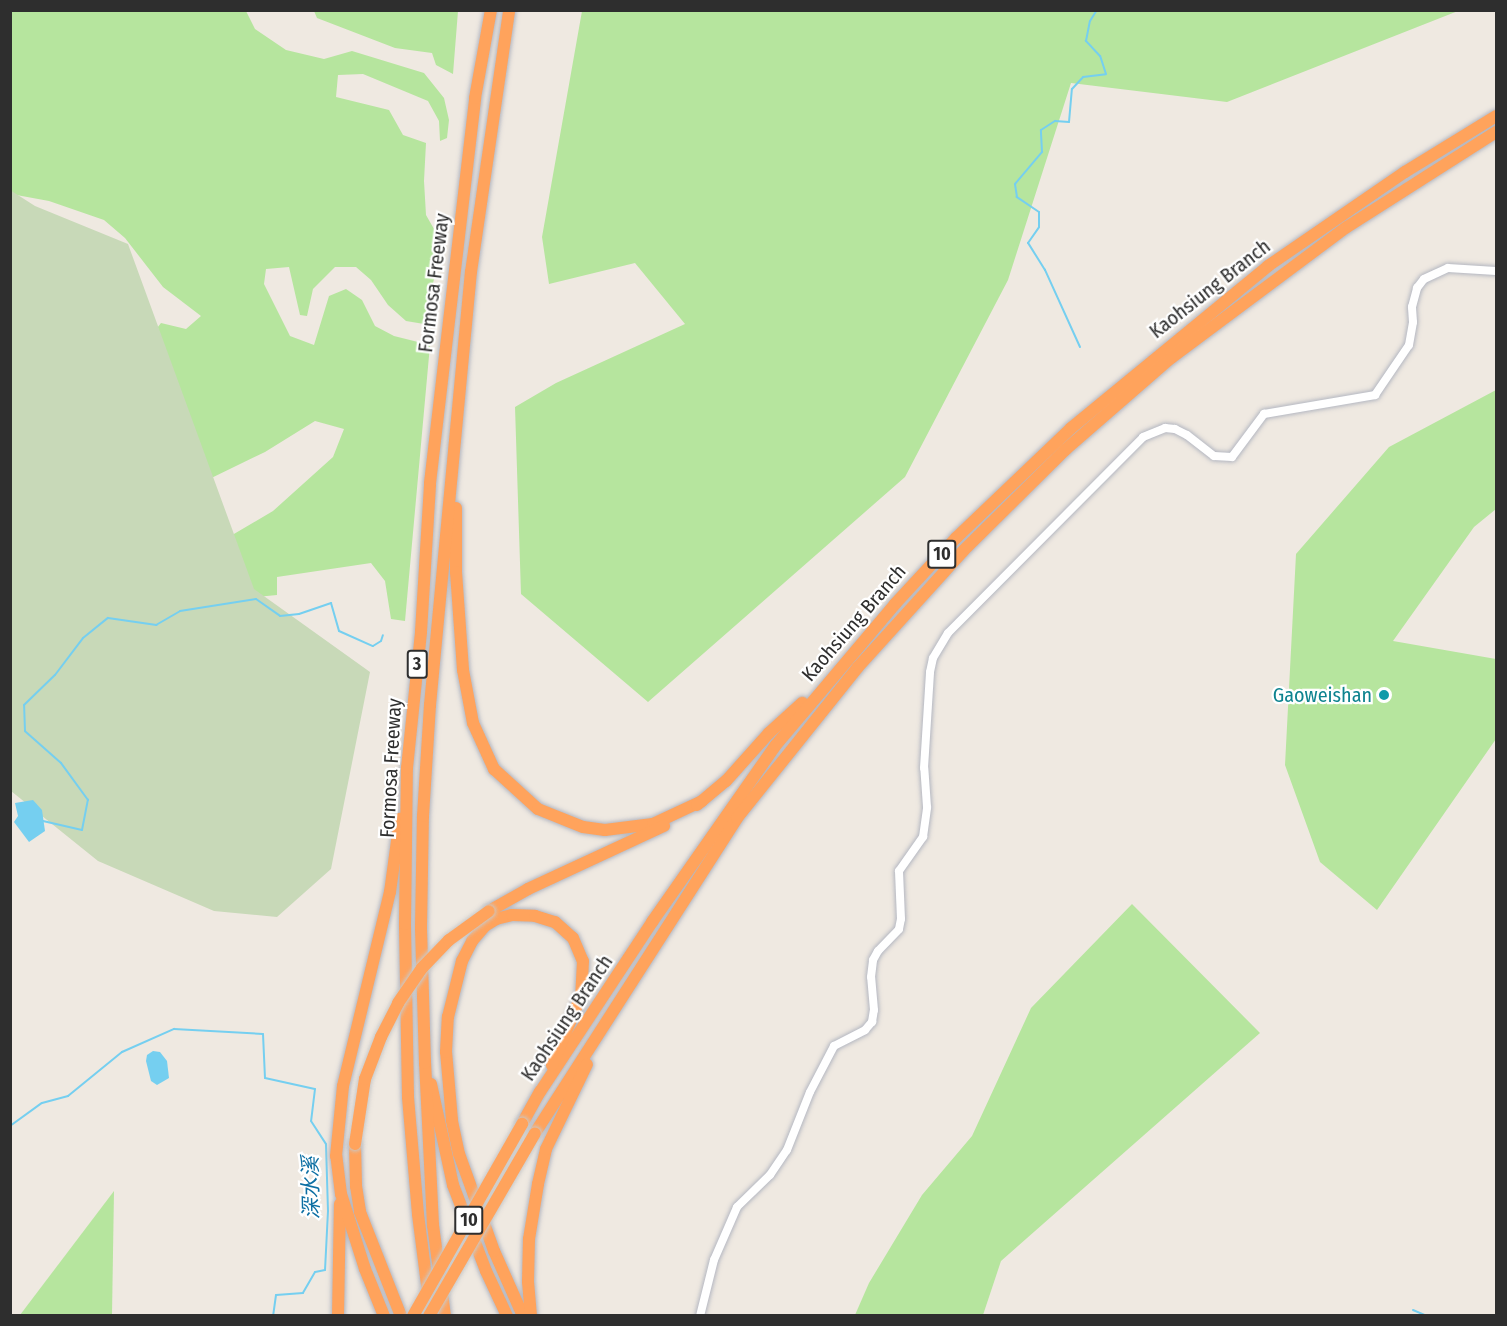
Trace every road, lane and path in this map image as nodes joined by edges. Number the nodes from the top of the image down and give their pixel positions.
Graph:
1 (491, 13) edge
2 (509, 13) edge
3 (1497, 116) edge
4 (1497, 132) edge
5 (1497, 271) edge
6 (452, 485) junction
7 (834, 674) junction
8 (407, 768) junction
9 (702, 801) junction
10 (614, 1007) junction
11 (425, 1063) junction
12 (540, 1092) junction
13 (340, 1194) junction
14 (338, 1316) edge
15 (384, 1316) edge
16 (401, 1316) edge
17 (414, 1316) edge
18 (430, 1316) edge
19 (445, 1316) edge
20 (507, 1316) edge
21 (523, 1316) edge
22 (531, 1316) edge
23 (700, 1316) edge

1 - 8 highway, Formosa Freeway / 3
2 - 6 highway, Formosa Freeway / 3
3 - 7 highway, Kaohsiung Branch / 10
4 - 10 highway, Kaohsiung Branch / 10
5 - 23 street
6 - 9 highway
6 - 11 highway, Formosa Freeway / 3
7 - 9 highway
7 - 12 highway, Kaohsiung Branch / 10
8 - 13 highway
8 - 18 highway, Formosa Freeway / 3
9 - 16 highway, bridge
10 - 18 highway, Kaohsiung Branch / 10, bridge
10 - 22 highway
11 - 19 highway, Formosa Freeway / 3
11 - 20 highway
12 - 17 highway, Kaohsiung Branch / 10, bridge
12 - 21 highway
13 - 14 highway
13 - 15 highway

